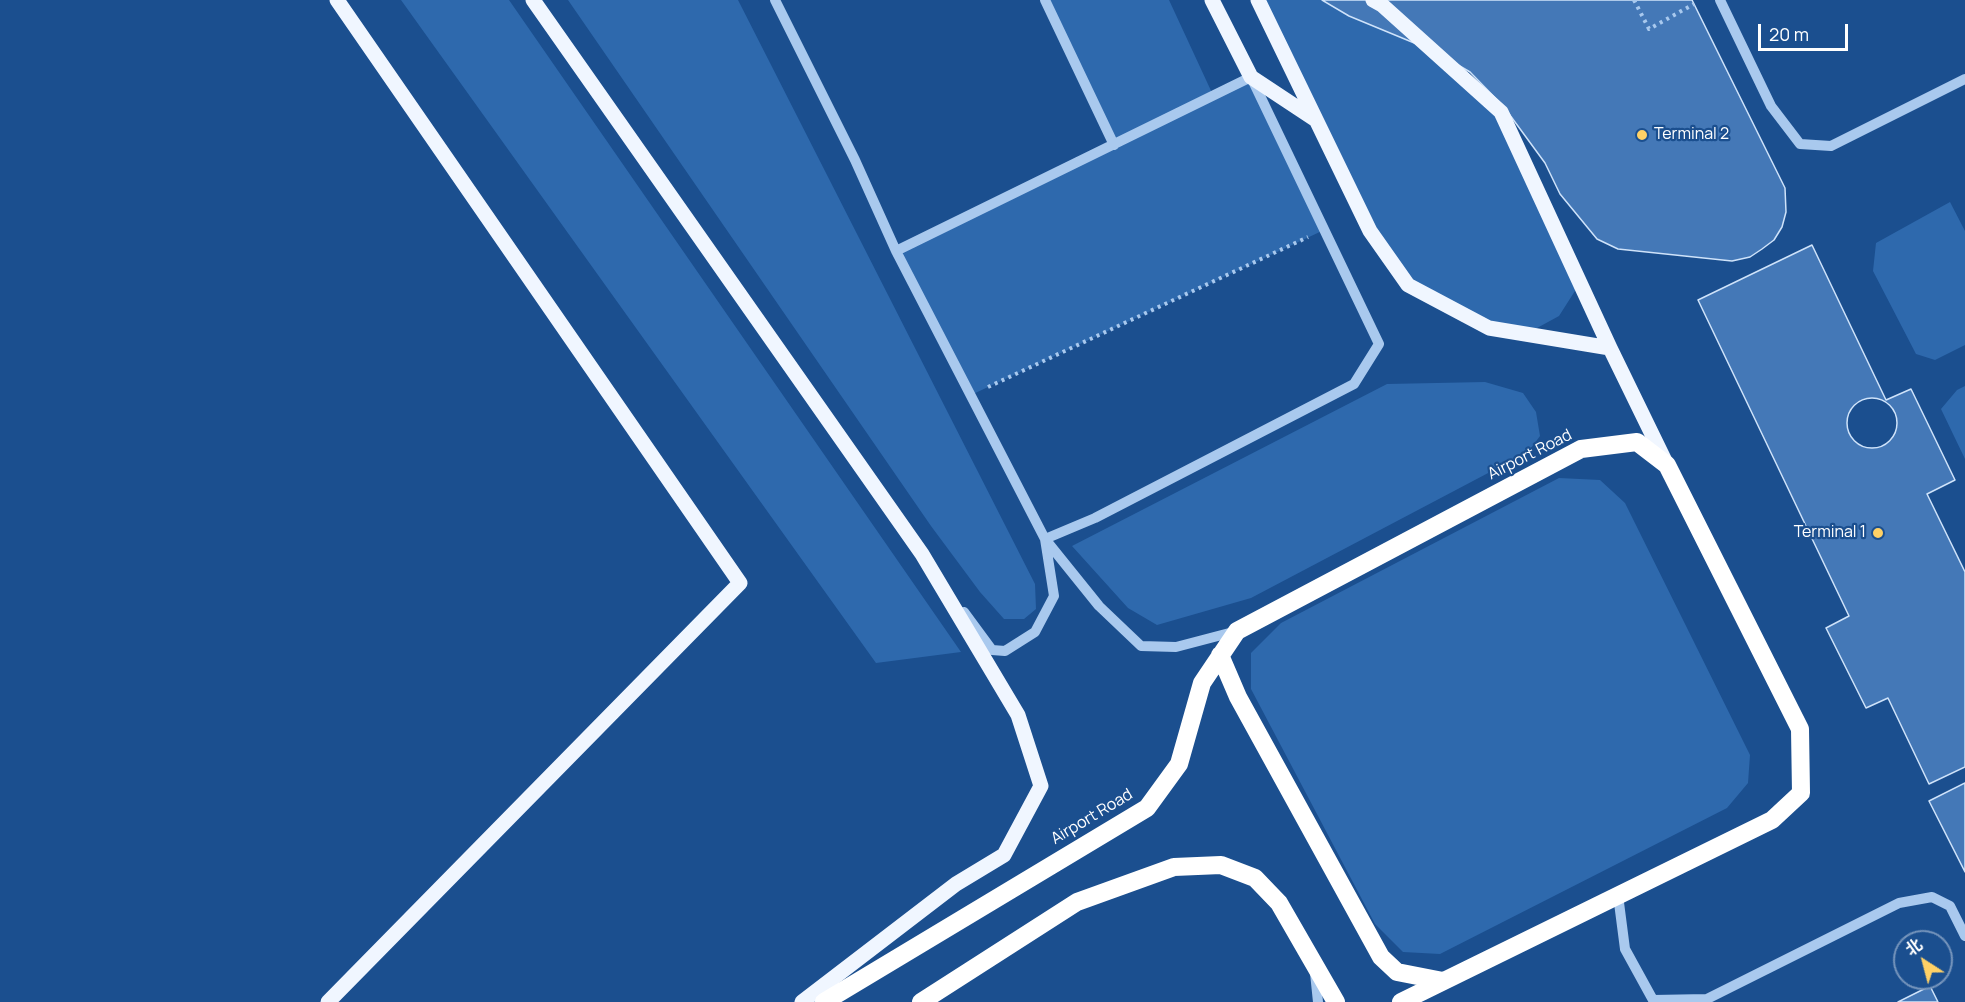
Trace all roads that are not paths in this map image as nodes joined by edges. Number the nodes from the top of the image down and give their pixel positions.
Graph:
1 (337, 0) edge
2 (533, 0) edge
3 (775, 0) edge
4 (1045, 0) edge
5 (1212, 0) edge
6 (1258, 0) edge
7 (1373, 0) edge
8 (1720, 0) edge
9 (1251, 77) junction
10 (1965, 79) edge
11 (1316, 120) junction
12 (1114, 145) junction
13 (896, 251) junction
14 (1610, 348) junction
15 (1667, 465) junction
16 (1045, 539) junction
17 (922, 554) junction
18 (1238, 631) junction
19 (1220, 655) junction
20 (1618, 896) junction
21 (1965, 936) edge
22 (1314, 967) junction
23 (1443, 981) junction
24 (1653, 1001) edge
25 (328, 1002) edge
26 (802, 1002) edge
27 (824, 1002) edge
28 (921, 1002) edge
29 (1318, 1002) edge
30 (1336, 1002) edge
31 (1401, 1002) edge

1 - 25 main road
2 - 17 main road
3 - 13 lane
4 - 12 lane
5 - 9 main road
6 - 11 main road
7 - 14 main road
8 - 10 lane
9 - 11 main road
9 - 12 lane
9 - 16 lane
11 - 14 main road
12 - 13 lane
13 - 16 lane
14 - 15 main road
15 - 18 highway, Airport Road
15 - 20 highway, Airport Road
16 - 17 lane
16 - 18 lane
17 - 26 main road
18 - 19 highway, Airport Road
19 - 23 highway
19 - 27 highway, Airport Road
20 - 23 highway, Airport Road
20 - 24 lane
21 - 24 lane
22 - 28 highway
22 - 29 lane
22 - 30 highway
23 - 31 highway, Airport Road

